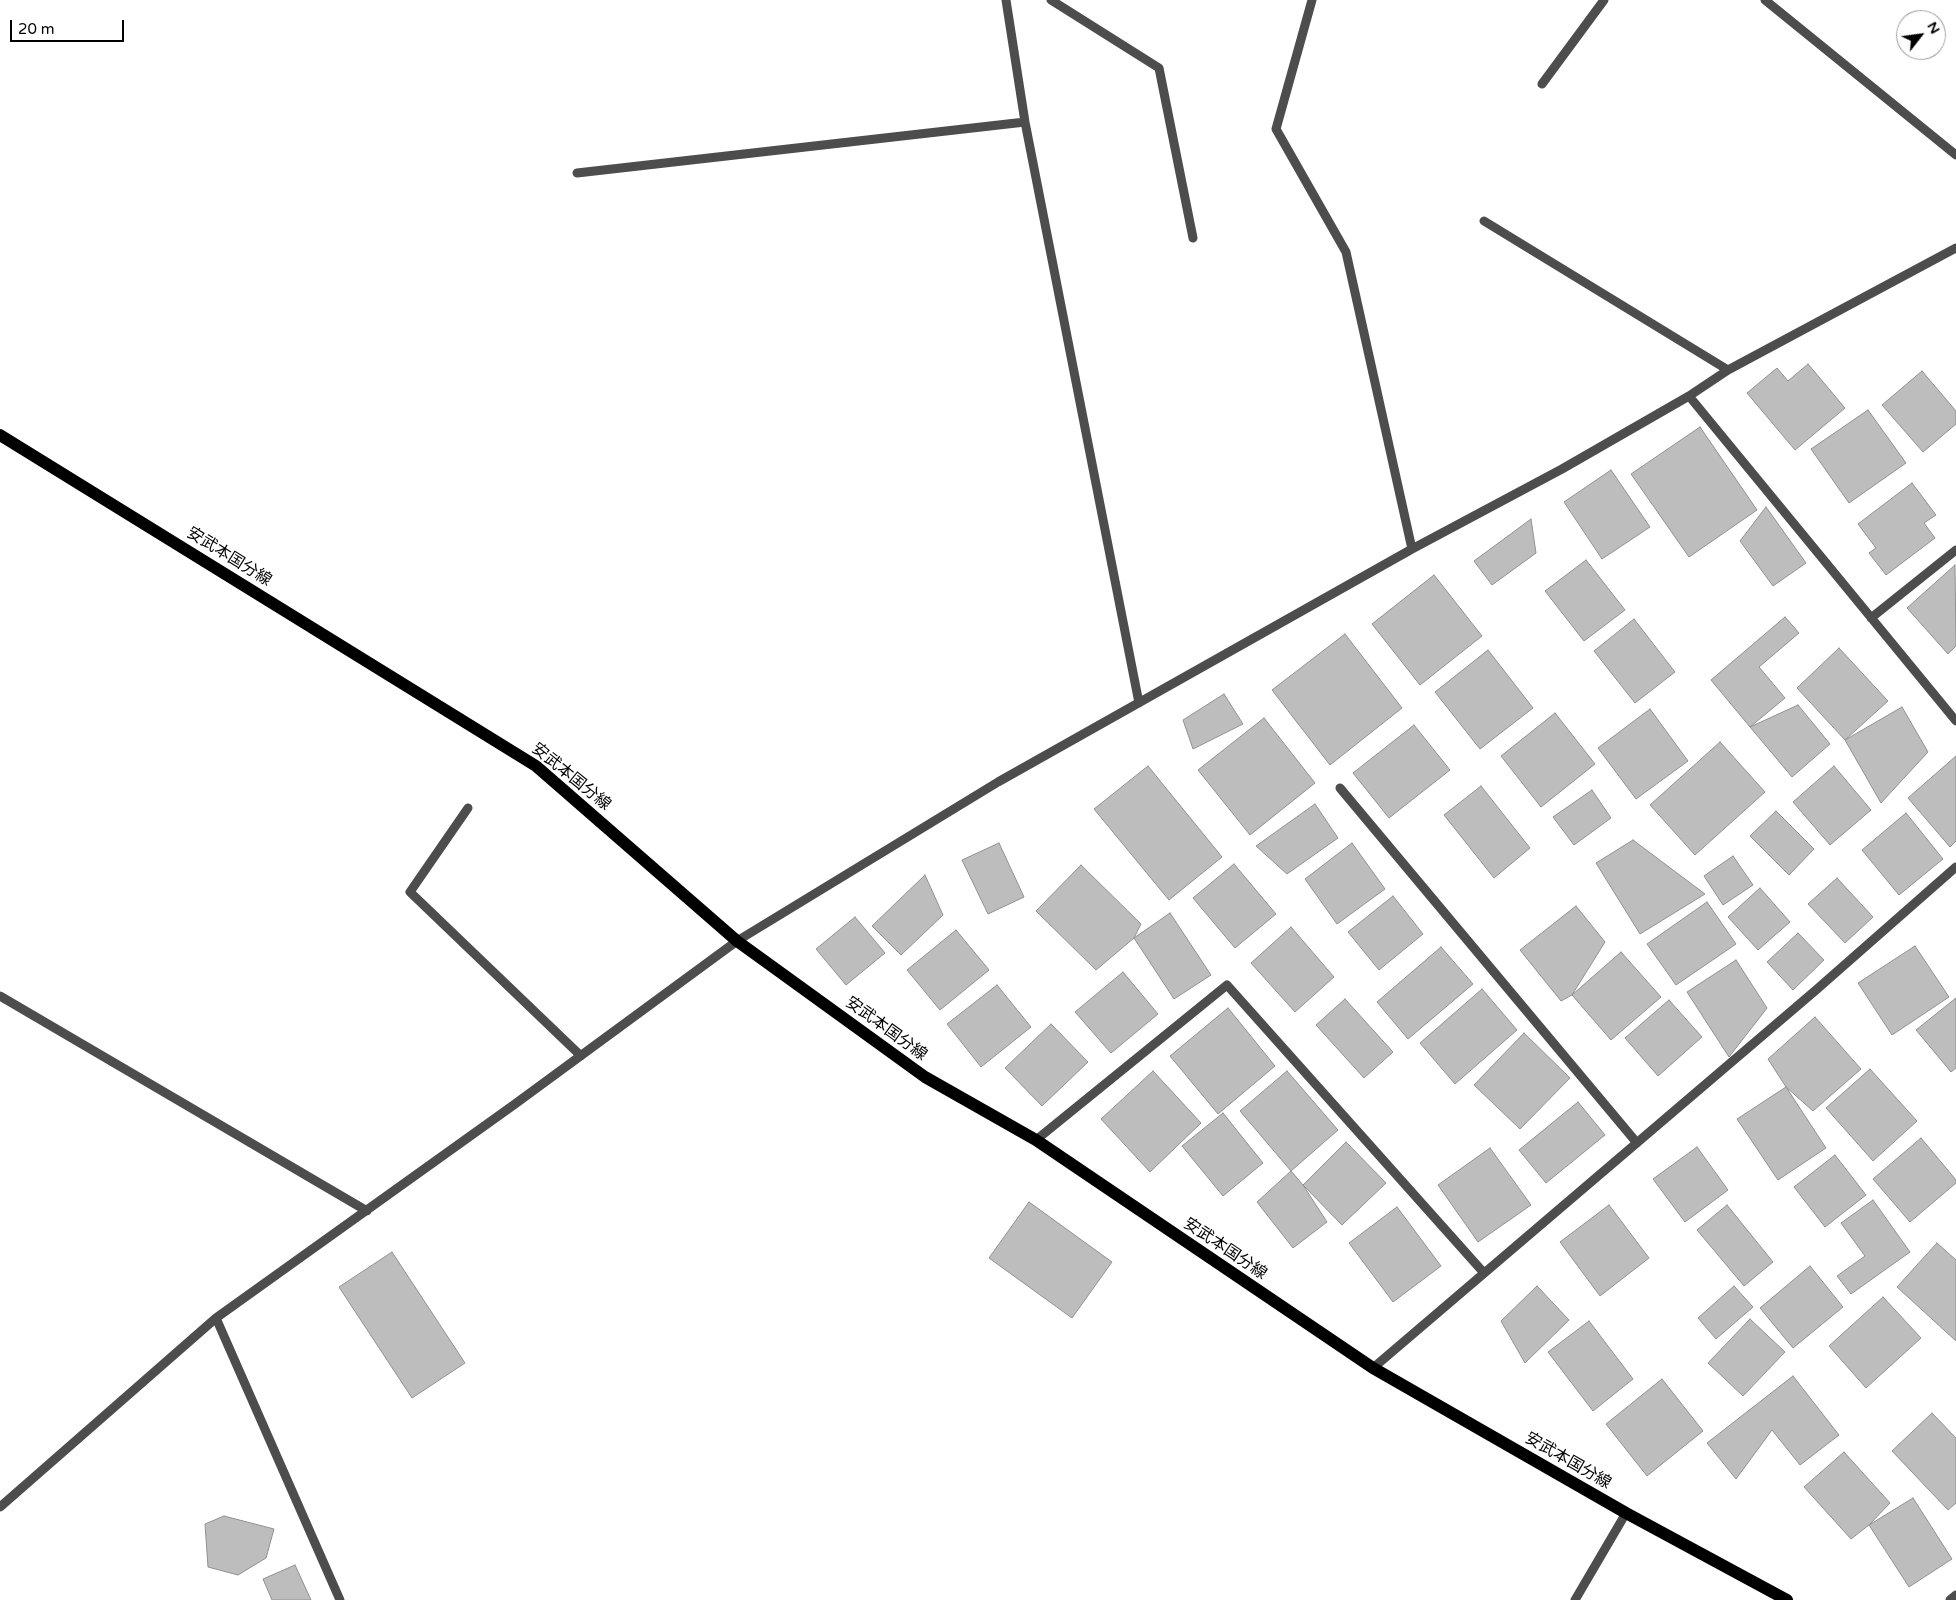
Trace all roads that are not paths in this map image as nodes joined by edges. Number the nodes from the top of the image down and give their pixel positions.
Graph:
1 (1006, 0) edge
2 (1051, 0) edge
3 (1312, 0) edge
4 (1604, 0) edge
5 (1765, 0) edge
6 (1542, 84) dead end
7 (1025, 122) junction
8 (1956, 156) edge
9 (577, 173) dead end
10 (1484, 221) dead end
11 (1193, 238) dead end
12 (1956, 248) edge
13 (1728, 370) junction
14 (1689, 396) junction
15 (0, 435) edge
16 (1412, 549) junction
17 (1956, 550) edge
18 (1871, 618) junction
19 (1140, 703) junction
20 (1956, 721) edge
21 (1340, 788) dead end
22 (468, 808) dead end
23 (1956, 867) edge
24 (737, 941) junction
25 (0, 996) edge
26 (581, 1056) junction
27 (1036, 1140) junction
28 (1636, 1143) junction
29 (366, 1210) junction
30 (1484, 1273) junction
31 (216, 1318) junction
32 (1373, 1368) junction
33 (0, 1507) edge
34 (1626, 1514) junction
35 (1956, 1595) edge
36 (340, 1600) edge
37 (1575, 1600) edge
38 (1787, 1600) edge
39 (1950, 1600) edge

1 - 7 street
2 - 11 street
3 - 16 street
4 - 6 street
5 - 8 street
7 - 9 street
7 - 19 street
10 - 13 street
12 - 13 street
13 - 14 street
14 - 16 street
14 - 18 street
15 - 24 main road, 安武本国分線
16 - 19 street
17 - 18 street
18 - 20 street
19 - 24 street
21 - 28 street
22 - 26 street
23 - 28 street
24 - 26 street
24 - 27 main road, 安武本国分線
25 - 29 street
26 - 29 street
27 - 30 street
27 - 32 main road, 安武本国分線
28 - 30 street
29 - 31 street
30 - 32 street
31 - 33 street
31 - 36 street
32 - 34 main road, 安武本国分線
34 - 37 street
34 - 38 main road, 安武本国分線
35 - 39 street

